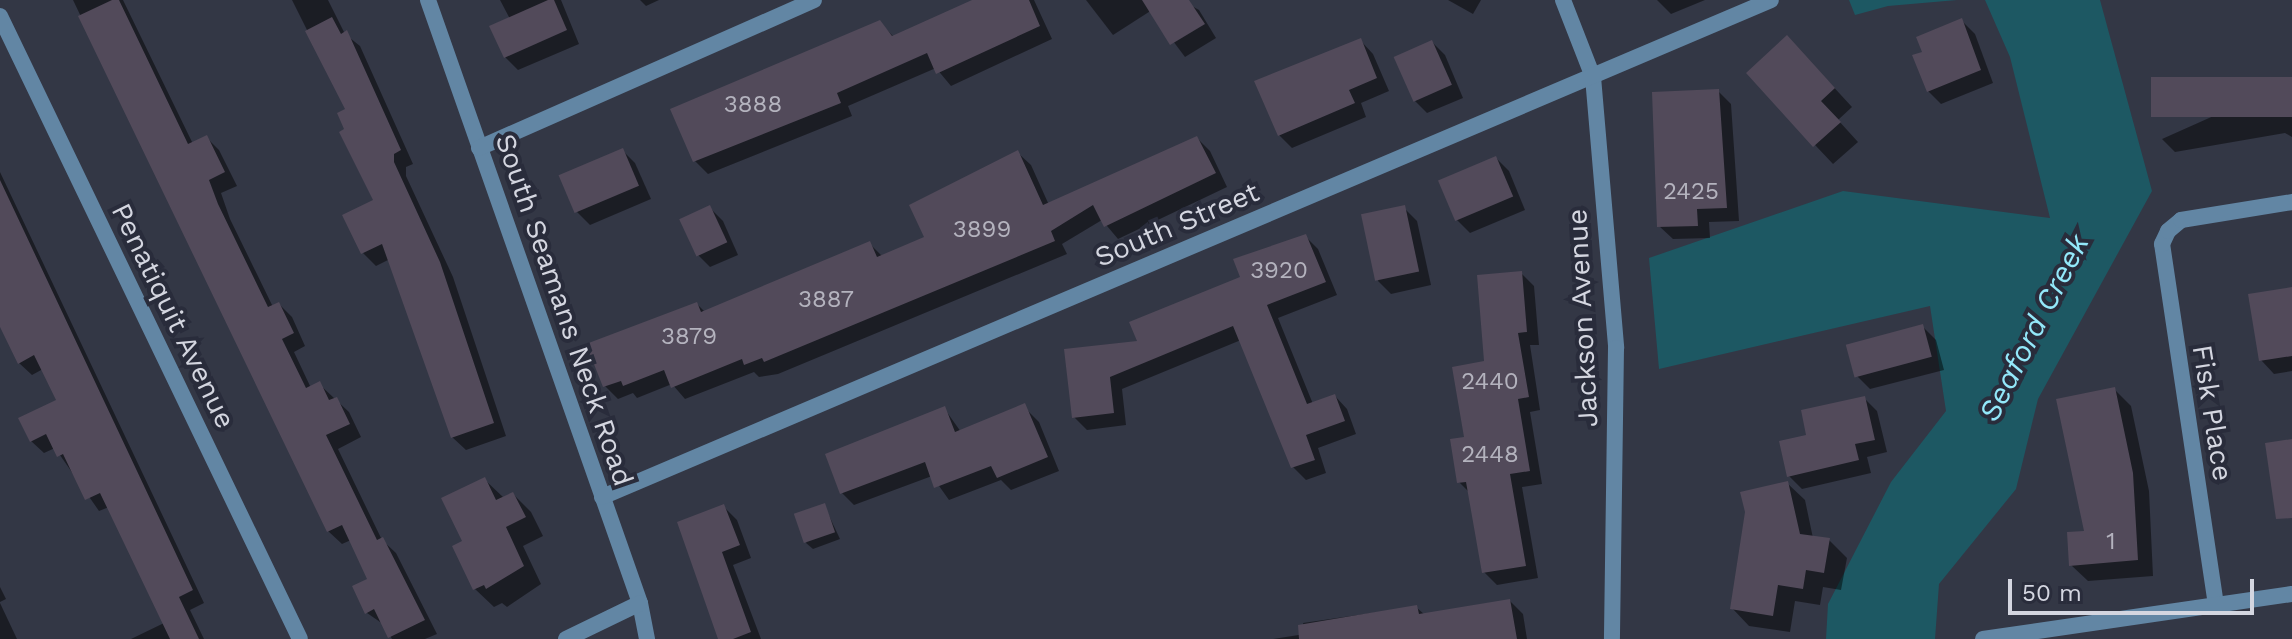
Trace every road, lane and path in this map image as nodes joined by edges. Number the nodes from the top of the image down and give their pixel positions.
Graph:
1 (428, 0) edge
2 (814, 0) edge
3 (1563, 0) edge
4 (1771, 0) edge
5 (0, 16) edge
6 (1593, 77) junction
7 (479, 148) junction
8 (2292, 202) edge
9 (602, 497) junction
10 (2292, 594) edge
11 (640, 603) junction
12 (2216, 605) junction
13 (300, 639) edge
14 (566, 639) edge
15 (647, 639) edge
16 (1612, 639) edge
17 (1983, 639) edge

1 - 7 street, South Seamans Neck Road
2 - 7 street
3 - 6 street, Jackson Avenue
4 - 6 street, South Street
5 - 13 street, Penatiquit Avenue
6 - 9 street, South Street
6 - 16 street, Jackson Avenue
7 - 9 street, South Seamans Neck Road
8 - 12 street, Fisk Place
9 - 11 street, South Seamans Neck Road
10 - 12 street
11 - 14 street
11 - 15 street, South Seamans Neck Road
12 - 17 street

